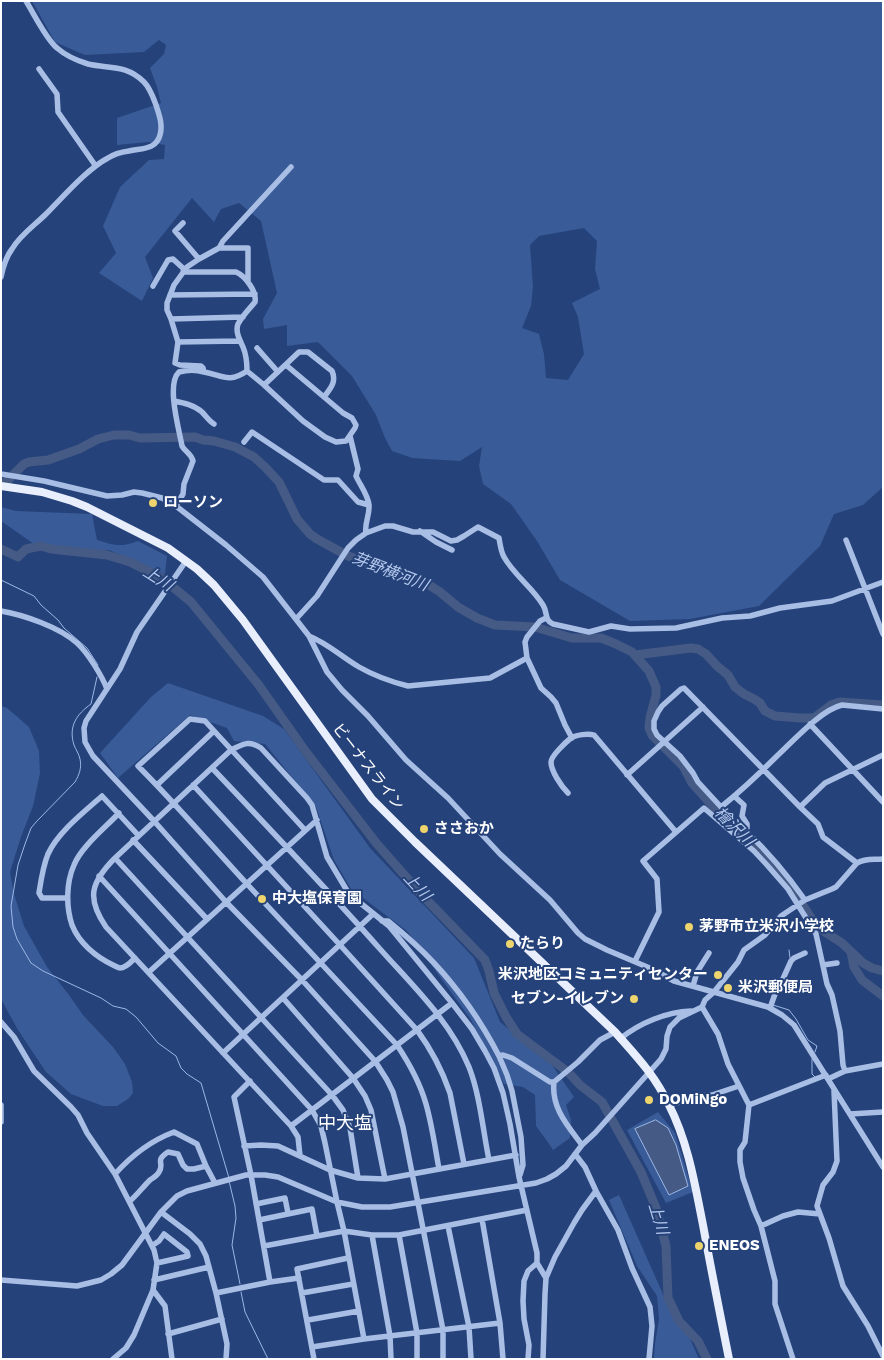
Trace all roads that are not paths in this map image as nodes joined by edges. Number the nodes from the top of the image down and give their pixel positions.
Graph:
1 (26, 1) edge
2 (39, 69) dead end
3 (95, 165) junction
4 (291, 167) dead end
5 (183, 223) dead end
6 (220, 248) junction
7 (199, 259) junction
8 (184, 271) junction
9 (1, 277) edge
10 (248, 282) junction
11 (153, 286) dead end
12 (255, 294) junction
13 (170, 296) junction
14 (243, 317) junction
15 (171, 319) junction
16 (240, 341) junction
17 (178, 342) junction
18 (257, 348) dead end
19 (286, 365) junction
20 (247, 370) junction
21 (204, 372) junction
22 (278, 372) junction
23 (264, 385) junction
24 (324, 396) junction
25 (174, 401) junction
26 (214, 424) dead end
27 (350, 436) junction
28 (244, 442) dead end
29 (2, 473) edge
30 (44, 481) junction
31 (1, 486) edge
32 (42, 492) junction
33 (369, 505) junction
34 (176, 506) junction
35 (420, 531) junction
36 (366, 533) junction
37 (846, 540) dead end
38 (452, 550) dead end
39 (185, 564) junction
40 (883, 582) edge
41 (865, 588) junction
42 (1, 611) edge
43 (296, 619) junction
44 (543, 620) junction
45 (883, 634) edge
46 (308, 636) junction
47 (527, 658) junction
48 (107, 689) junction
49 (703, 707) junction
50 (883, 709) edge
51 (810, 724) junction
52 (214, 731) junction
53 (572, 738) junction
54 (664, 742) junction
55 (231, 750) junction
56 (883, 755) edge
57 (212, 768) junction
58 (764, 769) junction
59 (854, 769) junction
60 (627, 775) junction
61 (157, 785) junction
62 (193, 785) junction
63 (568, 793) dead end
64 (734, 796) junction
65 (883, 802) edge
66 (175, 803) junction
67 (800, 807) junction
68 (119, 813) junction
69 (317, 820) junction
70 (154, 821) junction
71 (305, 830) junction
72 (676, 832) junction
73 (138, 835) junction
74 (133, 840) junction
75 (286, 847) junction
76 (115, 858) junction
77 (883, 859) edge
78 (857, 863) junction
79 (266, 866) junction
80 (99, 876) junction
81 (246, 883) junction
82 (67, 898) junction
83 (805, 900) junction
84 (226, 902) junction
85 (798, 904) junction
86 (373, 914) junction
87 (207, 919) junction
88 (382, 921) junction
89 (360, 926) junction
90 (188, 937) junction
91 (340, 945) junction
92 (709, 953) dead end
93 (805, 953) dead end
94 (168, 954) junction
95 (135, 958) junction
96 (635, 961) junction
97 (321, 962) junction
98 (836, 962) dead end
99 (823, 965) junction
100 (149, 972) junction
101 (302, 980) junction
102 (693, 986) junction
103 (714, 992) junction
104 (282, 998) junction
105 (452, 1003) junction
106 (702, 1007) junction
107 (770, 1008) junction
108 (693, 1011) junction
109 (438, 1014) junction
110 (262, 1017) junction
111 (1, 1022) edge
112 (417, 1030) junction
113 (243, 1035) junction
114 (618, 1035) junction
115 (397, 1045) junction
116 (223, 1053) junction
117 (499, 1056) junction
118 (375, 1062) junction
119 (883, 1064) edge
120 (844, 1071) junction
121 (650, 1072) junction
122 (827, 1077) junction
123 (353, 1078) junction
124 (556, 1080) junction
125 (250, 1081) junction
126 (739, 1086) junction
127 (834, 1089) junction
128 (332, 1094) junction
129 (1, 1105) edge
130 (670, 1105) junction
131 (749, 1105) junction
132 (312, 1110) junction
133 (883, 1112) edge
134 (850, 1114) junction
135 (1, 1122) edge
136 (291, 1126) junction
137 (582, 1145) junction
138 (244, 1146) junction
139 (575, 1154) junction
140 (516, 1155) junction
141 (300, 1156) junction
142 (489, 1160) junction
143 (464, 1164) junction
144 (206, 1166) junction
145 (883, 1167) edge
146 (438, 1169) junction
147 (330, 1170) junction
148 (115, 1174) junction
149 (251, 1175) junction
150 (412, 1175) junction
151 (519, 1177) junction
152 (358, 1178) junction
153 (385, 1179) junction
154 (216, 1183) junction
155 (521, 1185) junction
156 (596, 1191) junction
157 (130, 1201) junction
158 (337, 1202) junction
159 (417, 1202) junction
160 (256, 1204) junction
161 (527, 1210) junction
162 (161, 1212) junction
163 (288, 1213) junction
164 (820, 1214) junction
165 (482, 1219) junction
166 (259, 1220) junction
167 (448, 1226) junction
168 (761, 1226) junction
169 (344, 1231) junction
170 (423, 1231) junction
171 (146, 1232) junction
172 (372, 1235) junction
173 (399, 1235) junction
174 (317, 1236) junction
175 (153, 1245) junction
176 (264, 1246) junction
177 (348, 1258) junction
178 (157, 1262) junction
179 (537, 1263) junction
180 (209, 1267) junction
181 (299, 1278) junction
182 (546, 1278) junction
183 (1, 1280) edge
184 (154, 1280) junction
185 (270, 1282) junction
186 (353, 1284) junction
187 (153, 1290) junction
188 (216, 1293) junction
189 (302, 1293) junction
190 (359, 1311) junction
191 (222, 1319) junction
192 (308, 1320) junction
193 (500, 1323) junction
194 (469, 1327) junction
195 (443, 1330) junction
196 (416, 1333) junction
197 (168, 1334) junction
198 (390, 1336) junction
199 (364, 1339) junction
200 (312, 1347) junction
201 (883, 1356) edge
202 (113, 1359) edge
203 (172, 1359) edge
204 (226, 1359) edge
205 (314, 1359) edge
206 (391, 1359) edge
207 (417, 1359) edge
208 (444, 1359) edge
209 (471, 1359) edge
210 (503, 1359) edge
211 (528, 1359) edge
212 (543, 1359) edge
213 (649, 1359) edge
214 (729, 1359) edge
215 (792, 1359) edge

1 - 3 street
2 - 3 street
3 - 9 street
4 - 6 street
5 - 7 street
6 - 7 street
6 - 10 street
7 - 8 street
8 - 10 street
8 - 11 street
8 - 13 street
10 - 12 street
12 - 13 street
12 - 14 street
13 - 15 street
14 - 15 street
14 - 16 street
15 - 17 street
16 - 17 street
16 - 20 street
17 - 21 street
18 - 22 street
19 - 22 street
19 - 24 street
19 - 24 street
20 - 21 street
20 - 23 street
21 - 25 street
22 - 23 street
23 - 27 street
24 - 27 street
25 - 26 street
25 - 34 street
27 - 33 street
28 - 33 street
29 - 30 street
30 - 32 street
30 - 34 street
31 - 32 main road, ビーナスライン
32 - 39 main road, ビーナスライン
33 - 36 street
34 - 43 street
35 - 36 street
35 - 38 street
35 - 44 street
36 - 43 street
37 - 41 street
39 - 48 street
39 - 114 main road, ビーナスライン
40 - 41 street
41 - 44 street
41 - 45 street
42 - 48 street
43 - 46 street
44 - 47 street
46 - 47 street
46 - 96 street
47 - 53 street
48 - 70 street
49 - 54 street
49 - 54 street
49 - 58 street
50 - 51 street
51 - 58 street
51 - 59 street
52 - 55 street
52 - 61 street
52 - 61 street
53 - 60 street
53 - 63 street
54 - 60 street
54 - 64 street
55 - 57 street
55 - 69 street
55 - 71 street
56 - 59 street
57 - 62 street
57 - 75 street
58 - 64 street
58 - 67 street
59 - 65 street
59 - 67 street
60 - 72 street
61 - 66 street
62 - 66 street
62 - 79 street
64 - 83 street
66 - 70 street
66 - 81 street
67 - 78 street
68 - 73 street
68 - 82 street
68 - 82 street
69 - 71 street
69 - 86 street
70 - 73 street
70 - 84 street
71 - 75 street
72 - 85 street
72 - 96 street
73 - 74 street
74 - 76 street
74 - 87 street
75 - 79 street
75 - 89 street
76 - 80 street
76 - 90 street
77 - 78 street
78 - 83 street
79 - 81 street
79 - 91 street
80 - 94 street
80 - 95 street
81 - 84 street
81 - 97 street
82 - 95 street
83 - 85 street
84 - 87 street
84 - 101 street
85 - 99 street
85 - 103 street
86 - 88 street
86 - 89 street
87 - 90 street
88 - 105 street
88 - 117 street
89 - 91 street
89 - 109 street
90 - 94 street
90 - 110 street
91 - 97 street
91 - 112 street
92 - 102 street
93 - 107 street
94 - 100 street
94 - 113 street
95 - 100 street
96 - 102 street
97 - 101 street
97 - 115 street
98 - 99 street
99 - 120 street
100 - 116 street
101 - 104 street
101 - 118 street
102 - 103 street
103 - 106 street
103 - 107 street
104 - 110 street
104 - 123 street
105 - 109 street
105 - 140 street
106 - 108 street
106 - 126 street
107 - 122 street
108 - 114 street
108 - 121 street
109 - 112 street
109 - 142 street
110 - 113 street
110 - 128 street
111 - 148 street
112 - 115 street
112 - 143 street
113 - 116 street
113 - 132 street
114 - 121 main road, ビーナスライン
114 - 124 street
115 - 118 street
115 - 146 street
116 - 125 street
117 - 124 street
117 - 151 street
118 - 123 street
118 - 150 street
119 - 120 street
120 - 122 street
121 - 130 main road, ビーナスライン
121 - 137 street
122 - 127 street
122 - 131 street
123 - 128 street
123 - 153 street
124 - 137 street
125 - 136 street
125 - 138 street
126 - 130 street
126 - 131 street
127 - 134 street
127 - 164 street
128 - 132 street
128 - 152 street
129 - 135 street
130 - 214 main road, ビーナスライン
131 - 168 street
132 - 136 street
132 - 147 street
133 - 134 street
134 - 145 street
136 - 141 street
137 - 139 street
138 - 141 street
138 - 149 street
139 - 155 street
139 - 156 street
140 - 142 street
140 - 151 street
141 - 147 street
142 - 143 street
143 - 146 street
144 - 148 street
144 - 154 street
144 - 157 street
146 - 150 street
147 - 152 street
147 - 158 street
148 - 157 street
149 - 154 street
149 - 158 street
149 - 160 street
150 - 153 street
150 - 159 street
151 - 155 street
152 - 153 street
154 - 162 street
155 - 159 street
155 - 161 street
156 - 182 street
156 - 213 street
157 - 171 street
158 - 159 street
158 - 169 street
159 - 170 street
160 - 163 street
160 - 166 street
161 - 165 street
161 - 179 street
162 - 171 street
162 - 180 street
163 - 166 street
163 - 174 street
164 - 168 street
164 - 201 street
165 - 167 street
165 - 193 street
166 - 176 street
167 - 170 street
167 - 194 street
168 - 215 street
169 - 172 street
169 - 174 street
169 - 177 street
170 - 173 street
170 - 195 street
171 - 175 street
171 - 183 street
172 - 173 street
172 - 198 street
173 - 196 street
174 - 176 street
175 - 178 street
175 - 178 street
176 - 185 street
177 - 181 street
177 - 186 street
178 - 184 street
179 - 182 street
179 - 211 street
180 - 184 street
180 - 188 street
181 - 185 street
181 - 189 street
182 - 212 street
184 - 187 street
185 - 188 street
186 - 189 street
186 - 190 street
187 - 197 street
187 - 202 street
188 - 191 street
189 - 192 street
190 - 192 street
190 - 199 street
191 - 197 street
191 - 204 street
192 - 200 street
193 - 194 street
193 - 210 street
194 - 195 street
194 - 209 street
195 - 196 street
195 - 208 street
196 - 198 street
196 - 207 street
197 - 203 street
198 - 199 street
198 - 206 street
199 - 200 street
200 - 205 street

